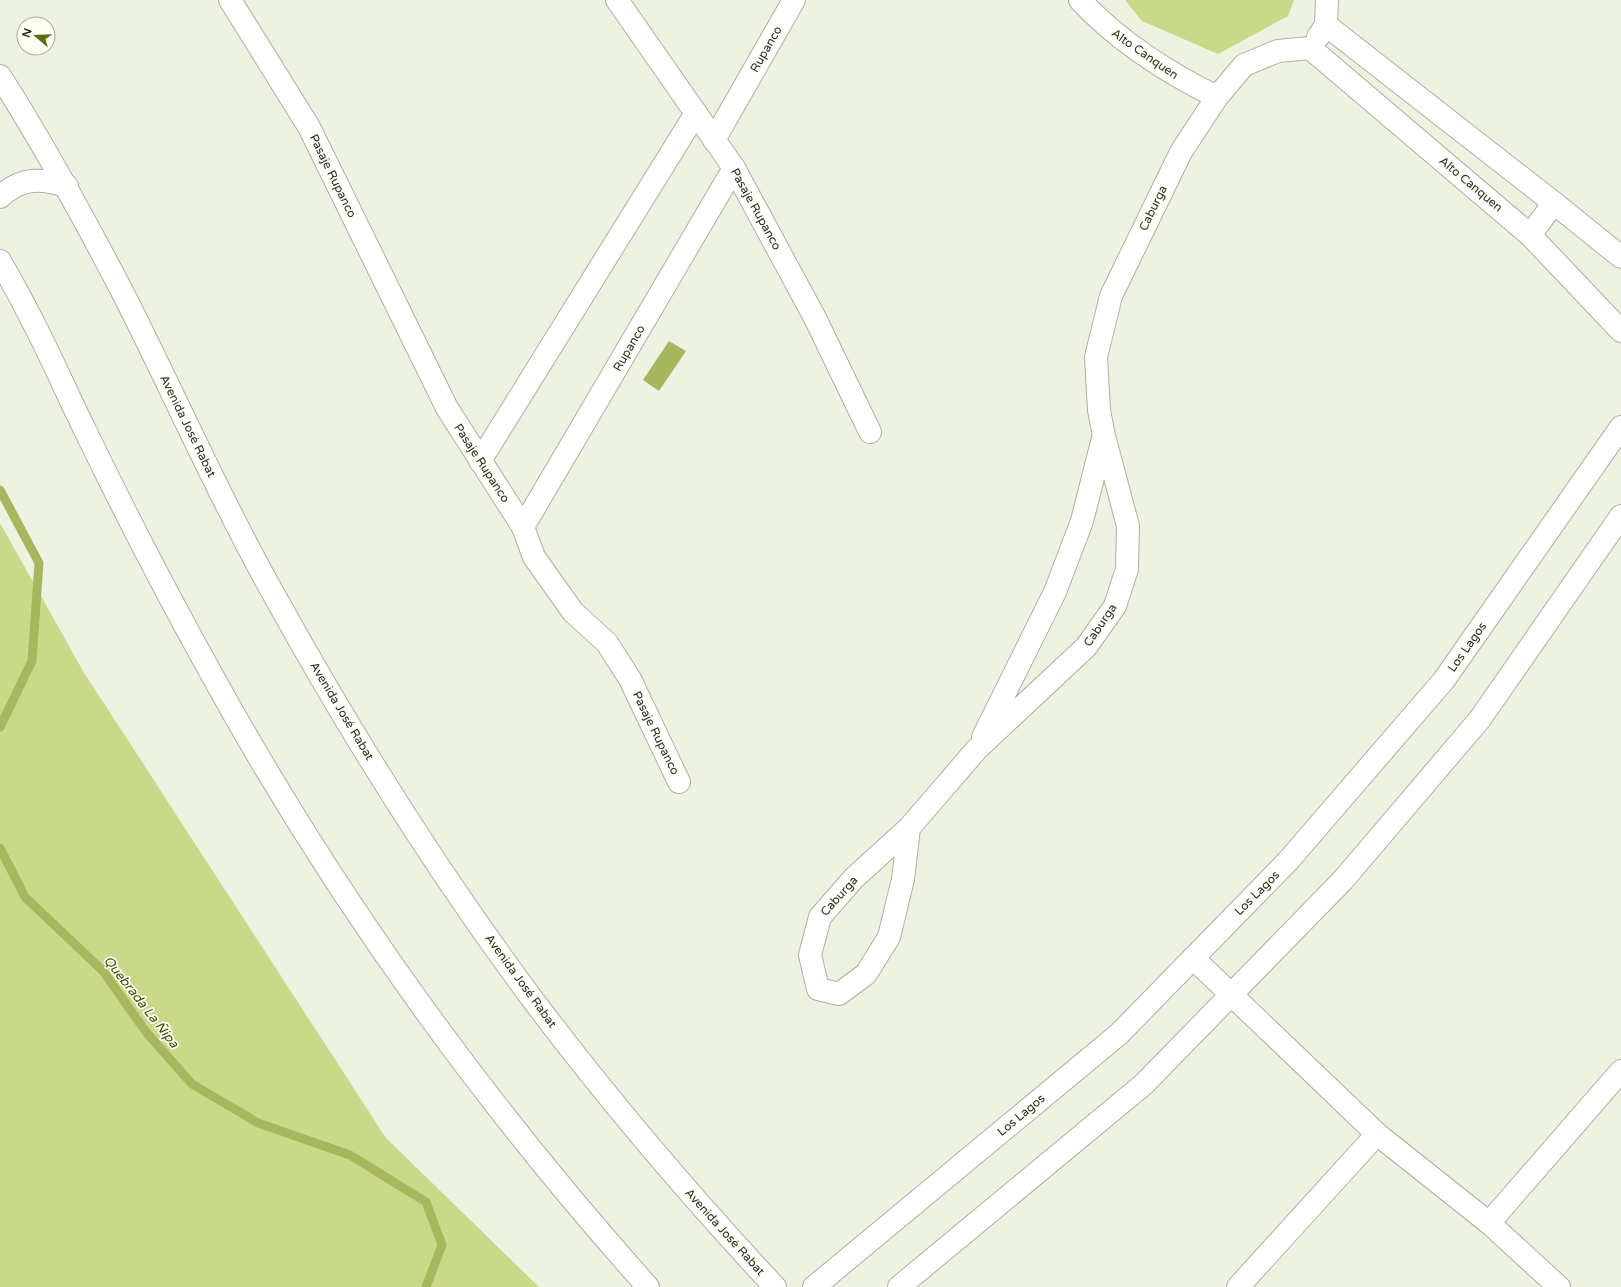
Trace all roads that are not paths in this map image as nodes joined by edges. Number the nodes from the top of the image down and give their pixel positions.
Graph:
1 (230, 0) edge
2 (617, 0) edge
3 (794, 0) edge
4 (1080, 0) edge
5 (1328, 0) edge
6 (1326, 25) junction
7 (1310, 48) junction
8 (0, 76) edge
9 (1217, 97) junction
10 (696, 114) junction
11 (714, 140) junction
12 (734, 168) junction
13 (67, 186) junction
14 (0, 196) edge
15 (1554, 203) junction
16 (1530, 235) junction
17 (1621, 257) edge
18 (0, 260) edge
19 (1621, 331) edge
20 (1621, 426) edge
21 (870, 432) dead end
22 (1104, 436) junction
23 (480, 461) junction
24 (1621, 516) edge
25 (523, 527) junction
26 (977, 749) junction
27 (680, 782) dead end
28 (909, 828) junction
29 (1193, 958) junction
30 (1232, 994) junction
31 (1621, 1072) edge
32 (1377, 1134) junction
33 (1489, 1223) junction
34 (648, 1287) edge
35 (775, 1287) edge
36 (814, 1287) edge
37 (899, 1287) edge
38 (1238, 1287) edge
39 (1559, 1287) edge

1 - 23 street, Pasaje Rupanco
2 - 10 street, Pasaje Rupanco
3 - 11 street, Rupanco
4 - 9 street, Alto Canquen
5 - 6 street
6 - 7 street
6 - 15 street
7 - 9 street, Caburga
7 - 16 street, Alto Canquen
8 - 13 street, Avenida José Rabat
9 - 22 street, Caburga
10 - 11 street, Pasaje Rupanco
10 - 23 street
11 - 12 street, Pasaje Rupanco
12 - 21 street, Pasaje Rupanco
12 - 25 street, Rupanco
13 - 14 street
13 - 35 street, Avenida José Rabat
15 - 16 street
15 - 17 street
16 - 19 street, Alto Canquen
18 - 34 street
20 - 29 street, Los Lagos
22 - 26 street, Caburga
22 - 26 street, Caburga
23 - 25 street, Pasaje Rupanco
24 - 30 street
25 - 27 street, Pasaje Rupanco
26 - 28 street, Caburga
28 - 28 street, Caburga
29 - 30 street
29 - 36 street, Los Lagos
30 - 32 street
30 - 37 street
31 - 33 street
32 - 33 street
32 - 38 street
33 - 39 street

